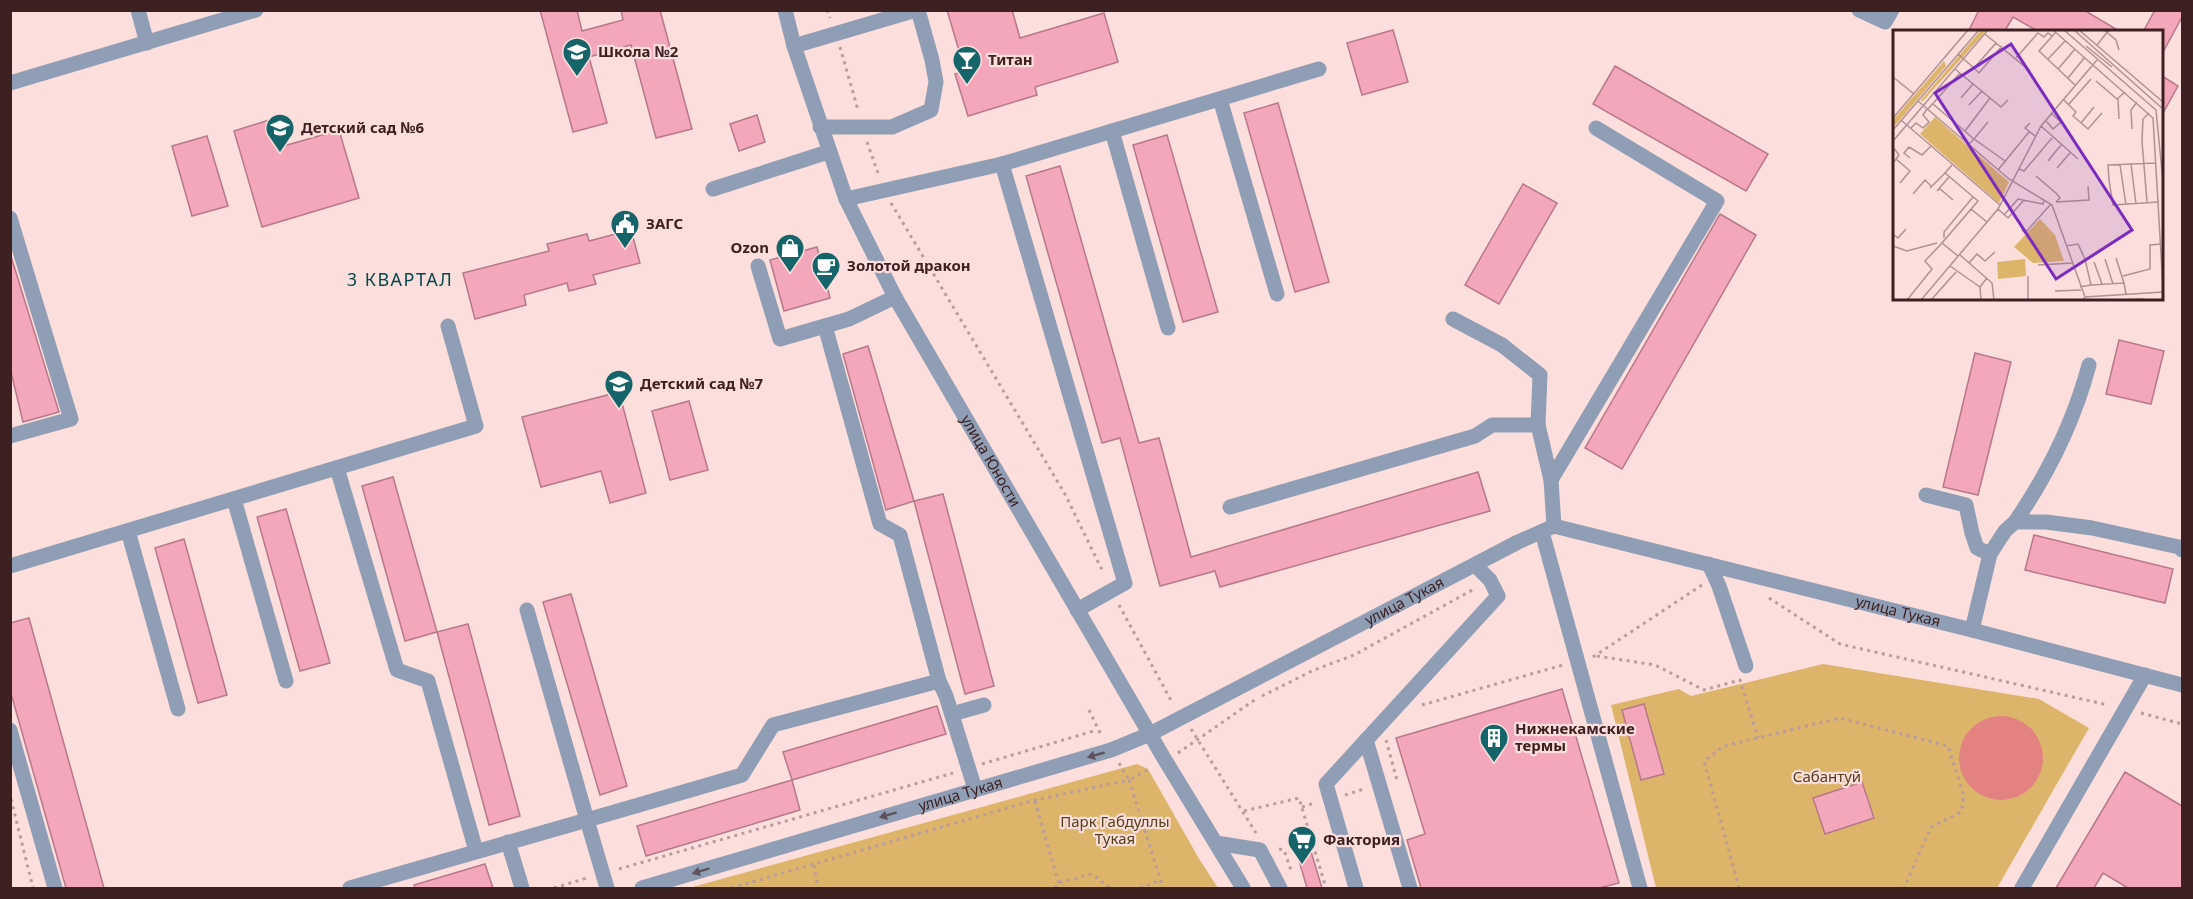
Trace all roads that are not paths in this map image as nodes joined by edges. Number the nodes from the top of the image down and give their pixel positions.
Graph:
1 (138, 10) edge
2 (256, 10) edge
3 (785, 10) edge
4 (917, 10) edge
5 (1859, 10) edge
6 (1893, 10) edge
7 (147, 43) junction
8 (794, 46) junction
9 (1320, 69) dead end
10 (10, 83) edge
11 (1220, 99) junction
12 (820, 127) junction
13 (1596, 128) dead end
14 (1112, 131) junction
15 (828, 152) junction
16 (1002, 164) junction
17 (713, 189) dead end
18 (846, 199) junction
19 (10, 218) edge
20 (758, 266) dead end
21 (1277, 294) dead end
22 (895, 297) junction
23 (1453, 320) dead end
24 (448, 326) dead end
25 (825, 326) junction
26 (1168, 328) dead end
27 (2089, 365) dead end
28 (1538, 425) junction
29 (10, 436) edge
30 (337, 468) junction
31 (1551, 480) junction
32 (1926, 495) dead end
33 (234, 499) junction
34 (1230, 507) dead end
35 (2015, 522) junction
36 (1548, 529) junction
37 (128, 531) junction
38 (2182, 550) edge
39 (1990, 554) junction
40 (1708, 564) junction
41 (1475, 565) junction
42 (10, 566) edge
43 (527, 610) dead end
44 (1077, 610) junction
45 (1972, 630) junction
46 (1746, 666) dead end
47 (2145, 675) junction
48 (286, 681) dead end
49 (939, 681) junction
50 (2182, 685) edge
51 (984, 705) dead end
52 (178, 709) dead end
53 (952, 714) junction
54 (10, 730) edge
55 (1150, 734) junction
56 (1366, 740) junction
57 (975, 789) junction
58 (587, 820) junction
59 (508, 842) junction
60 (1216, 843) junction
61 (476, 851) junction
62 (605, 881) edge
63 (55, 888) edge
64 (350, 888) edge
65 (522, 888) edge
66 (642, 888) edge
67 (1243, 888) edge
68 (1280, 888) edge
69 (1356, 888) edge
70 (1410, 888) edge
71 (1640, 888) edge
72 (2022, 888) edge

1 - 7 street
2 - 7 street
3 - 8 street, улица Юности
4 - 8 street
4 - 12 street
5 - 6 street
7 - 10 street
8 - 12 street, улица Юности
9 - 11 street
11 - 14 street
11 - 21 street
12 - 15 street, улица Юности
13 - 31 street
14 - 16 street
14 - 26 street
15 - 17 street
15 - 18 street, улица Юности
16 - 18 street
16 - 44 street
18 - 22 street, улица Юности
19 - 29 street
20 - 25 street
22 - 25 street
22 - 44 street, улица Юности
23 - 28 street
24 - 30 street
25 - 49 street
27 - 35 street
28 - 31 street
28 - 34 street
30 - 33 street
30 - 61 street
31 - 36 street
32 - 39 street
33 - 37 street
33 - 48 street
35 - 38 street
35 - 39 street
36 - 40 street, улица Тукая
36 - 41 street, улица Тукая
36 - 71 street
37 - 42 street
37 - 52 street
39 - 45 street
40 - 45 street, улица Тукая
40 - 46 street
41 - 55 street, улица Тукая
41 - 56 street
43 - 58 street
44 - 55 street, улица Юности
45 - 47 street, улица Тукая
47 - 50 street, улица Тукая
47 - 72 street
49 - 53 street
49 - 58 street
51 - 53 street
53 - 57 street
54 - 63 street
55 -> 57 street, улица Тукая
55 - 60 street, улица Юности
56 - 69 street
56 - 70 street
57 -> 66 street, улица Тукая
58 - 59 street
58 - 62 street
59 - 61 street
59 - 65 street
60 - 67 street, улица Юности
60 - 68 street
61 - 64 street

